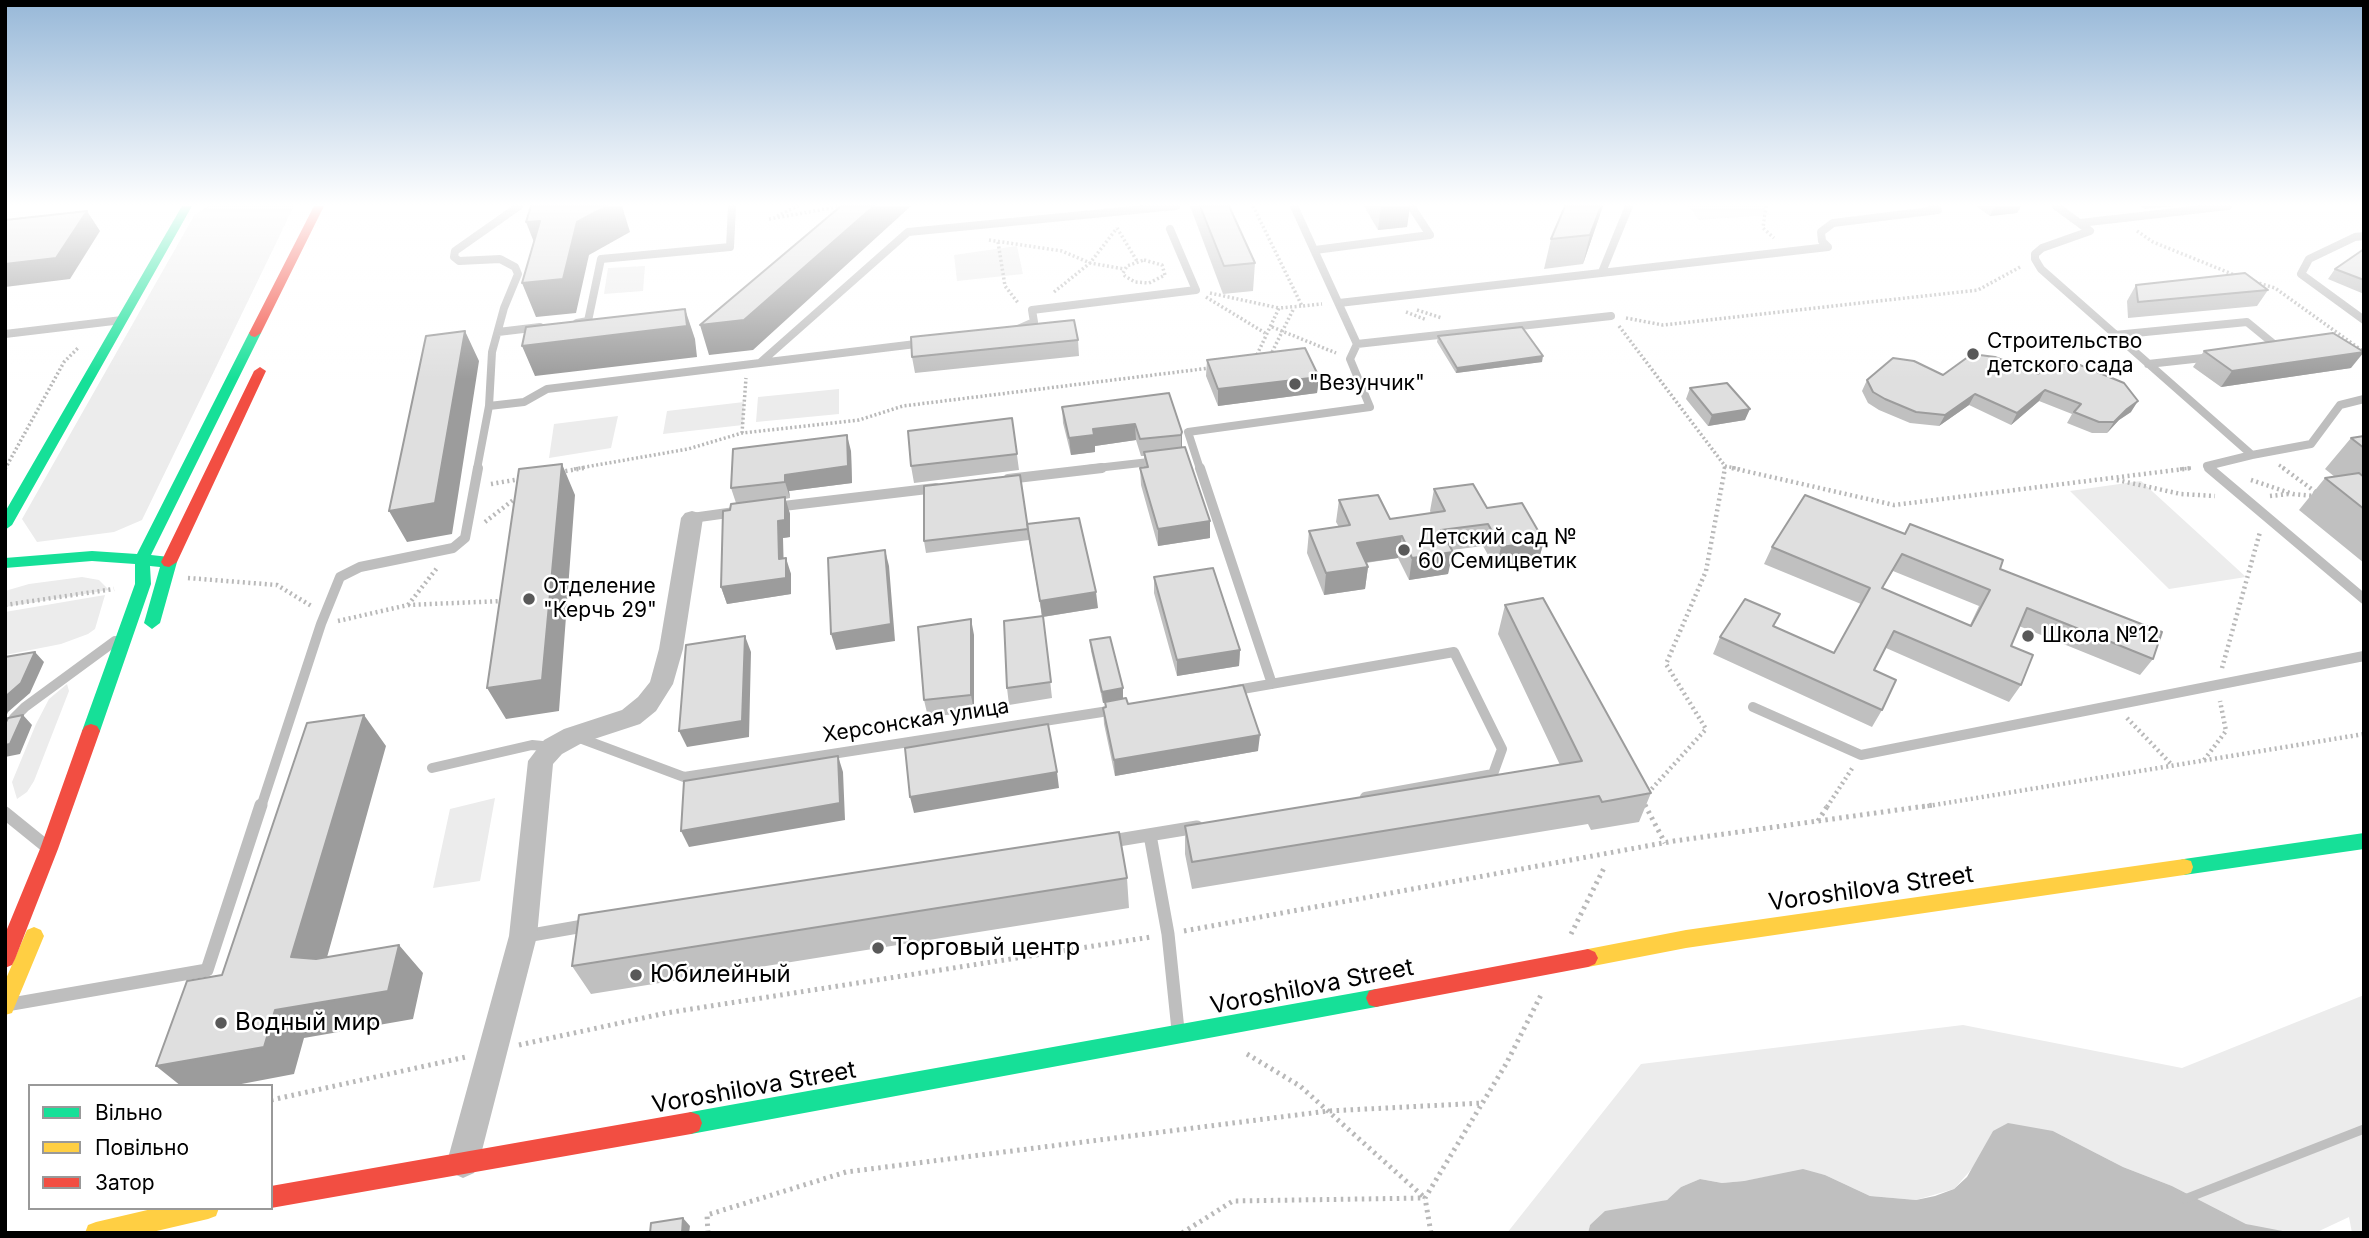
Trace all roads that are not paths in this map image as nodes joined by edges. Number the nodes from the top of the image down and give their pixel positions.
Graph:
1 (154, 264) edge
2 (289, 264) edge
3 (509, 264) edge
4 (600, 264) edge
5 (872, 264) edge
6 (1185, 264) edge
7 (1321, 264) edge
8 (1605, 264) edge
9 (1674, 264) edge
10 (2038, 264) edge
11 (2306, 264) edge
12 (1602, 272) junction
13 (1339, 303) junction
14 (1611, 316) road end
15 (122, 320) junction
16 (2364, 320) edge
17 (562, 324) edge
18 (549, 326) edge
19 (498, 332) junction
20 (1007, 333) edge
21 (5, 334) edge
22 (2115, 335) junction
23 (929, 342) edge
24 (1357, 344) junction
25 (2267, 350) edge
26 (268, 353) dead end
27 (2227, 355) edge
28 (761, 362) junction
29 (2148, 364) junction
30 (2364, 399) edge
31 (489, 406) junction
32 (2252, 455) junction
33 (1196, 456) junction
34 (1183, 458) edge
35 (1169, 459) edge
36 (992, 481) edge
37 (951, 486) edge
38 (760, 509) edge
39 (747, 511) edge
40 (692, 517) joint
41 (5, 525) edge
42 (142, 559) junction
43 (169, 562) junction
44 (5, 563) edge
45 (2364, 599) edge
46 (149, 632) dead end
47 (126, 634) junction
48 (2364, 656) edge
49 (1272, 684) junction
50 (1218, 693) edge
51 (1753, 707) dead end
52 (1124, 708) edge
53 (9, 730) edge
54 (563, 741) junction
55 (432, 768) dead end
56 (1356, 798) edge
57 (5, 813) edge
58 (1205, 825) edge
59 (1150, 835) junction
60 (2364, 841) edge
61 (1096, 844) edge
62 (49, 849) junction
63 (41, 920) dead end
64 (605, 923) edge
65 (523, 936) junction
66 (5, 959) edge
67 (5, 1006) edge
68 (1179, 1036) junction
69 (463, 1163) junction
70 (273, 1197) edge
71 (199, 1210) edge
72 (96, 1233) edge

1 - 15 main road
2 - 42 main road
3 - 19 lane
4 - 17 lane
5 - 28 lane
6 - 20 lane
7 - 13 lane
8 - 12 lane
9 - 12 lane
10 - 22 lane
11 - 16 lane
12 - 13 lane
13 - 24 lane
14 - 24 lane
15 - 21 lane
15 - 41 main road
18 - 19 lane
19 - 31 lane
22 - 25 lane
22 - 29 lane
23 - 28 lane
24 - 33 lane
26 - 43 main road
27 - 29 lane
28 - 31 lane
29 - 32 lane
30 - 32 lane
31 - 67 lane
32 - 45 lane
33 - 34 lane
33 - 49 lane
35 - 36 lane
37 - 38 lane
39 - 40 lane
40 - 54 street
42 - 43 main road
42 - 44 main road
42 - 47 main road
43 - 46 main road
47 - 53 lane
47 - 62 main road
48 - 51 lane
49 - 50 lane
49 - 56 lane
52 - 54 lane, Херсонская улица
54 - 55 lane
54 - 65 street
57 - 62 lane
58 - 59 lane
59 - 61 lane
59 - 68 lane
60 - 68 main road, Voroshilova Street
62 - 66 main road
63 - 67 main road
64 - 65 lane
65 - 69 street
68 - 69 main road, Voroshilova Street
69 - 70 main road, Voroshilova Street
71 - 72 main road

